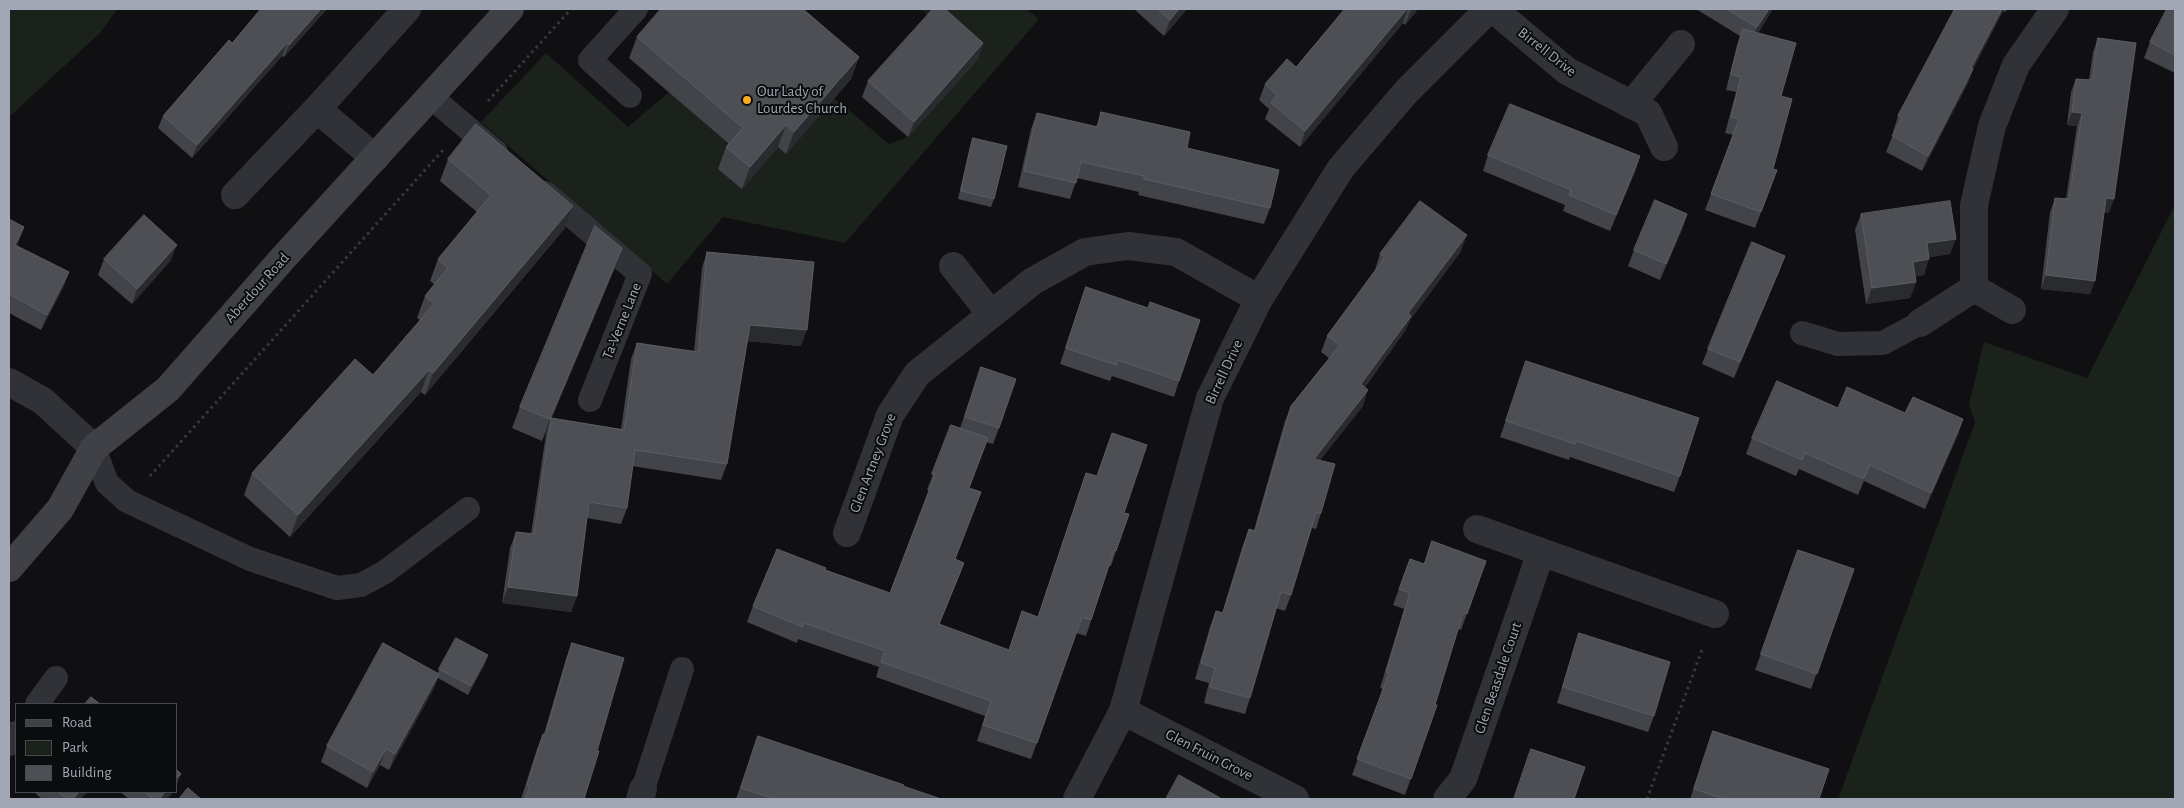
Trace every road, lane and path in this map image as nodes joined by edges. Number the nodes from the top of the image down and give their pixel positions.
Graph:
1 (407, 9) edge
2 (510, 9) edge
3 (571, 9) edge
4 (636, 9) edge
5 (1489, 9) edge
6 (1494, 9) edge
7 (2055, 9) edge
8 (1681, 44) dead end
9 (431, 96) junction
10 (630, 96) dead end
11 (1631, 105) junction
12 (317, 109) junction
13 (465, 126) junction
14 (1664, 147) dead end
15 (375, 158) junction
16 (235, 195) dead end
17 (953, 266) dead end
18 (1974, 288) junction
19 (1259, 299) junction
20 (2012, 310) dead end
21 (991, 314) junction
22 (1920, 323) joint
23 (1802, 333) dead end
24 (9, 382) edge
25 (590, 400) dead end
26 (94, 448) junction
27 (127, 501) junction
28 (468, 509) dead end
29 (1477, 529) dead end
30 (847, 533) dead end
31 (1541, 552) junction
32 (9, 568) edge
33 (1715, 614) joint
34 (682, 669) dead end
35 (56, 678) dead end
36 (38, 703) edge
37 (1123, 710) junction
38 (641, 794) edge
39 (1077, 799) edge
40 (1295, 799) edge
41 (1448, 799) edge
42 (1647, 799) edge

1 - 12 street
2 - 9 main road, Aberdour Road
3 - 13 path
4 - 10 lane
5 - 19 street, Birrell Drive
6 - 11 street, Birrell Drive
7 - 18 street
8 - 11 street
9 - 13 lane, Ta-Verne Lane
9 - 15 main road, Aberdour Road
11 - 14 street, Birrell Drive
12 - 15 street
12 - 16 street
13 - 25 lane, Ta-Verne Lane
13 - 27 path
15 - 26 main road, Aberdour Road
17 - 21 street
18 - 20 street
18 - 22 street
19 - 21 street, Glen Artney Grove
19 - 37 street, Birrell Drive
21 - 30 street, Glen Artney Grove
22 - 23 lane
24 - 26 street
26 - 27 lane
26 - 32 main road, Aberdour Road
27 - 28 lane
29 - 31 street
31 - 33 street
31 - 41 street, Glen Beasdale Court
33 - 42 path
34 - 38 lane
35 - 36 lane
37 - 39 street, Birrell Drive
37 - 40 street, Glen Fruin Grove

